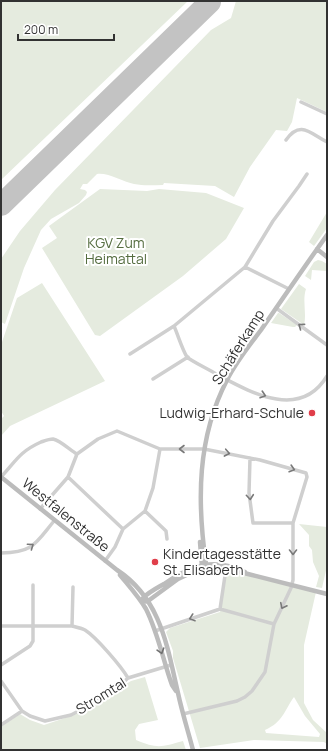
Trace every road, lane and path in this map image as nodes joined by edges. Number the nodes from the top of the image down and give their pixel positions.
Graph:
1 (301, 102) dead end
2 (327, 114) edge
3 (286, 140) dead end
4 (327, 142) edge
5 (307, 174) dead end
6 (327, 235) edge
7 (317, 250) junction
8 (327, 257) edge
9 (245, 267) junction
10 (289, 289) junction
11 (276, 308) junction
12 (174, 326) junction
13 (327, 345) edge
14 (130, 354) dead end
15 (188, 358) junction
16 (327, 376) edge
17 (154, 379) dead end
18 (227, 380) junction
19 (160, 449) junction
20 (204, 449) junction
21 (77, 454) junction
22 (250, 458) junction
23 (1, 477) edge
24 (68, 478) junction
25 (40, 509) junction
26 (145, 511) junction
27 (54, 521) junction
28 (293, 523) junction
29 (122, 529) junction
30 (167, 539) dead end
31 (1, 553) edge
32 (105, 561) junction
33 (203, 566) junction
34 (116, 570) junction
35 (226, 570) junction
36 (248, 574) junction
37 (33, 585) dead end
38 (292, 585) junction
39 (73, 586) dead end
40 (327, 594) edge
41 (147, 598) junction
42 (142, 602) junction
43 (220, 609) junction
44 (274, 624) junction
45 (1, 626) edge
46 (33, 626) junction
47 (72, 626) junction
48 (161, 629) junction
49 (155, 631) junction
50 (1, 665) edge
51 (168, 666) junction
52 (128, 678) junction
53 (1, 681) edge
54 (22, 711) junction
55 (183, 714) junction
56 (1, 725) edge
57 (193, 750) edge

1 - 2 street
3 - 4 street
5 - 9 street
6 - 7 street, Schäferkamp
7 - 8 street
7 - 10 street, Schäferkamp
9 - 10 street
9 - 12 street
10 - 11 street, Schäferkamp
13 -> 11 street
11 - 18 street, Schäferkamp
12 - 14 street
12 - 15 street
15 - 17 street
15 - 18 street
18 -> 16 street
18 - 20 street, Schäferkamp
20 -> 19 street
19 - 21 street
19 - 26 street
20 -> 22 street
20 - 33 street, Schäferkamp
21 - 23 street
21 - 24 street
22 -> 28 street
22 -> 28 street
23 - 25 street, Westfalenstraße
24 - 25 street
24 - 29 street
25 - 27 street, Westfalenstraße
26 - 29 street
26 - 30 street
31 -> 27 street
27 - 32 street, Westfalenstraße
28 -> 38 street
29 - 32 street
32 - 34 street, Westfalenstraße
33 - 35 street
33 - 36 street
33 - 41 street
34 - 41 street, Westfalenstraße
34 - 42 street, Westfalenstraße
35 - 36 street
35 - 43 street
36 - 38 street
37 - 46 street
38 - 40 street
38 -> 44 street
39 - 47 street
41 - 42 street
41 - 48 street, Westfalenstraße
42 - 49 street, Westfalenstraße
43 - 44 street
43 -> 48 street
44 - 55 street
45 - 46 street
46 - 47 street
46 - 50 street
47 - 52 street
48 - 49 street
48 - 51 street, Westfalenstraße
49 -> 51 street, Westfalenstraße
51 - 52 street, Stromtal
51 - 55 street
52 - 54 street, Stromtal
53 - 54 street
54 - 56 street
55 - 57 street

